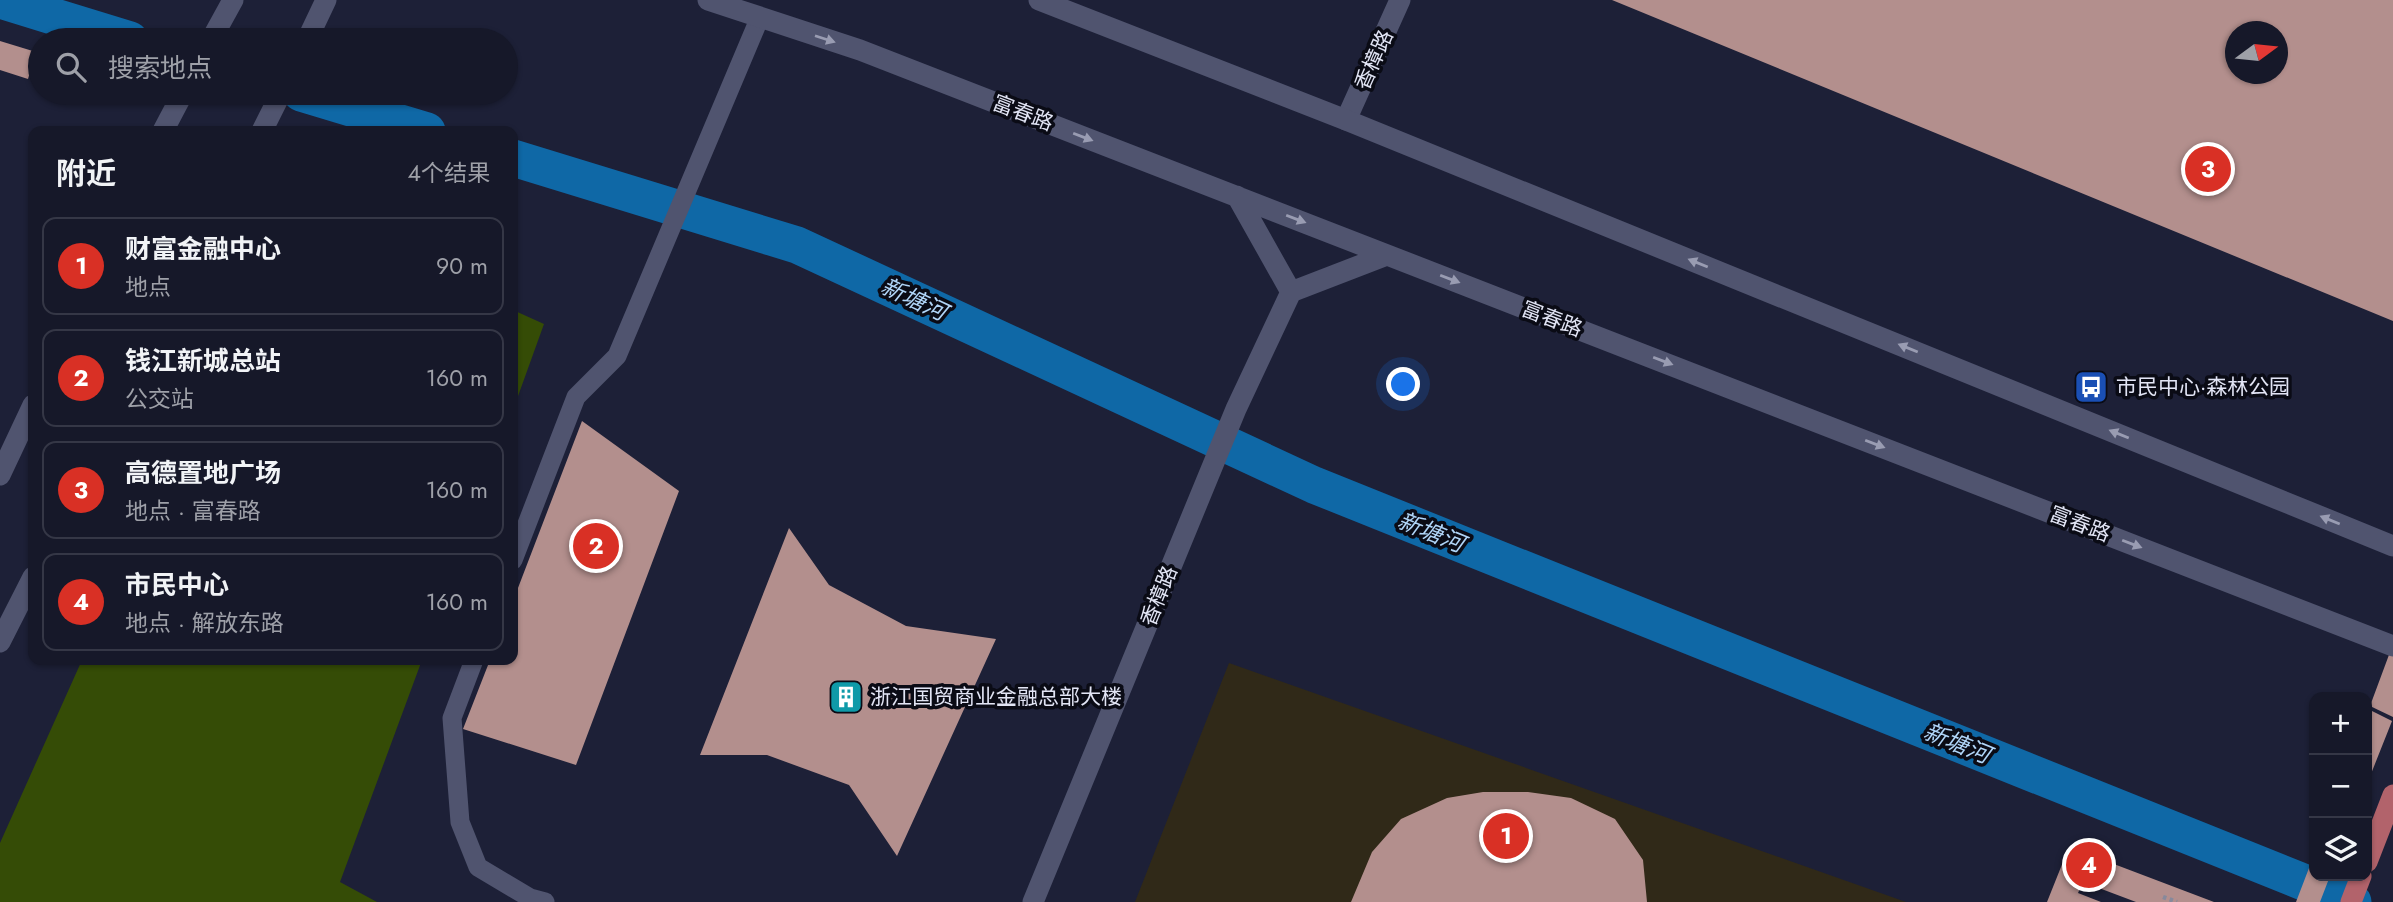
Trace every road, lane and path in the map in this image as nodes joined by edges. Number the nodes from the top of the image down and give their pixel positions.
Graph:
1 (233, 0) edge
2 (708, 0) edge
3 (1040, 0) edge
4 (1400, 0) edge
5 (323, 6) edge
6 (760, 17) junction
7 (218, 28) edge
8 (313, 28) edge
9 (177, 105) edge
10 (275, 105) edge
11 (1346, 120) junction
12 (166, 125) edge
13 (264, 126) edge
14 (1237, 196) junction
15 (1387, 255) junction
16 (1291, 292) junction
17 (28, 416) edge
18 (0, 475) edge
19 (2393, 546) edge
20 (518, 547) edge
21 (28, 587) edge
22 (0, 642) edge
23 (2393, 646) edge
24 (472, 665) edge
25 (2393, 795) edge
26 (2372, 849) edge
27 (2359, 881) edge
28 (2163, 897) dead end
29 (545, 902) edge
30 (1033, 902) edge
31 (2177, 902) edge
32 (2351, 902) edge

1 - 7 main road
2 - 6 main road, 富春路
3 - 11 main road
4 - 11 main road, 香樟路
5 - 8 main road
6 -> 14 main road, 富春路
6 - 20 lane
9 - 12 main road
10 - 13 main road
19 -> 11 main road
14 -> 15 main road, 富春路
14 - 16 main road
15 - 16 main road
15 -> 23 main road, 富春路
16 - 30 main road, 香樟路
17 - 18 main road
21 - 22 main road
24 - 29 lane
25 - 26 main road
27 - 32 main road
28 - 31 path

